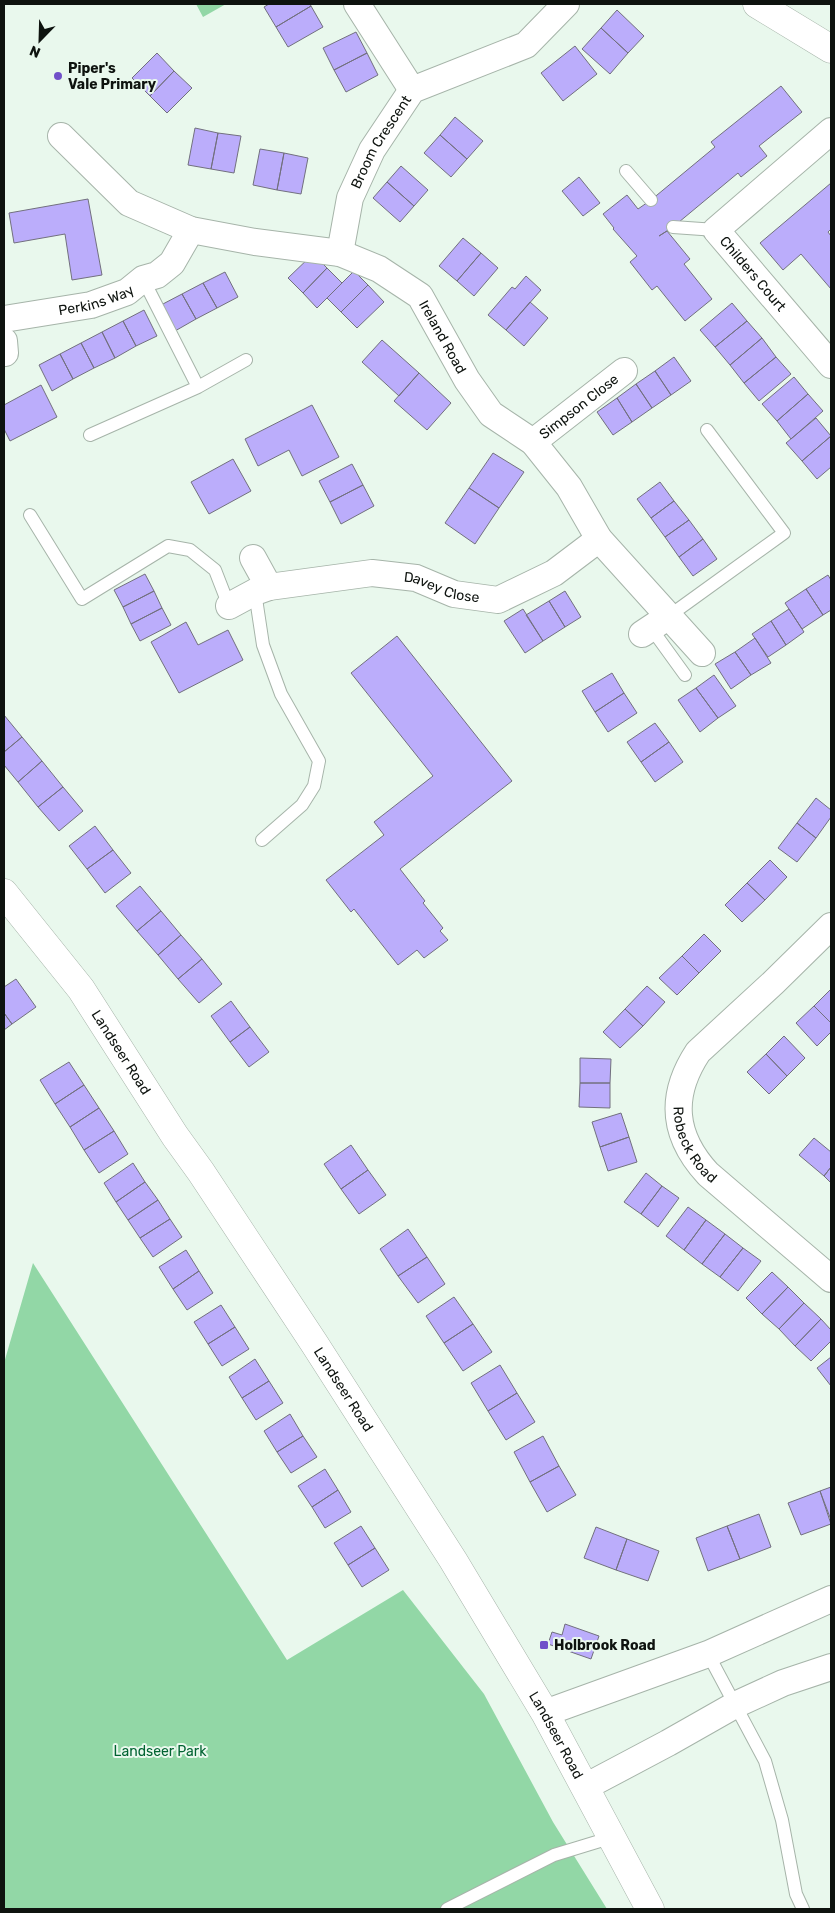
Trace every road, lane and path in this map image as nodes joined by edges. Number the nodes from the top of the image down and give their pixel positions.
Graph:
1 (357, 4) edge
2 (566, 4) edge
3 (757, 4) edge
4 (831, 49) edge
5 (412, 90) junction
6 (831, 131) edge
7 (61, 136) dead end
8 (626, 172) dead end
9 (651, 200) dead end
10 (673, 227) dead end
11 (191, 230) junction
12 (716, 230) junction
13 (340, 253) junction
14 (143, 280) junction
15 (4, 319) edge
16 (246, 360) dead end
17 (831, 365) edge
18 (624, 371) dead end
19 (198, 387) junction
20 (707, 430) dead end
21 (90, 435) dead end
22 (533, 442) junction
23 (30, 515) dead end
24 (599, 539) junction
25 (253, 558) dead end
26 (262, 589) junction
27 (229, 606) joint
28 (654, 626) junction
29 (702, 653) dead end
30 (685, 675) dead end
31 (262, 840) dead end
32 (7, 904) edge
33 (831, 926) edge
34 (831, 1279) edge
35 (831, 1599) edge
36 (708, 1654) junction
37 (831, 1667) edge
38 (735, 1705) junction
39 (545, 1712) junction
40 (584, 1786) junction
41 (613, 1837) junction
42 (447, 1909) edge
43 (650, 1909) edge
44 (803, 1909) edge

1 - 5 street
2 - 5 street, Broom Crescent
3 - 4 street
5 - 13 street, Broom Crescent
6 - 12 street, Childers Court
7 - 11 street, Ireland Road
8 - 9 lane
10 - 12 lane
11 - 13 street, Ireland Road
11 - 14 street, Perkins Way
12 - 17 street, Childers Court
13 - 22 street, Ireland Road
14 - 15 street, Perkins Way
14 - 19 lane
16 - 19 lane
18 - 22 street, Simpson Close
19 - 21 lane
20 - 28 lane
22 - 24 street, Ireland Road
23 - 27 lane
24 - 26 street, Davey Close
24 - 28 street, Ireland Road
25 - 26 street
26 - 27 street, Davey Close
26 - 31 lane
28 - 29 street, Ireland Road
28 - 30 lane
32 - 39 street, Landseer Road
33 - 34 street, Robeck Road
35 - 36 street
36 - 38 lane
36 - 39 street
37 - 38 street
38 - 40 street
38 - 44 lane
39 - 40 street, Landseer Road
40 - 41 street, Landseer Road
41 - 42 lane
41 - 43 street, Landseer Road

